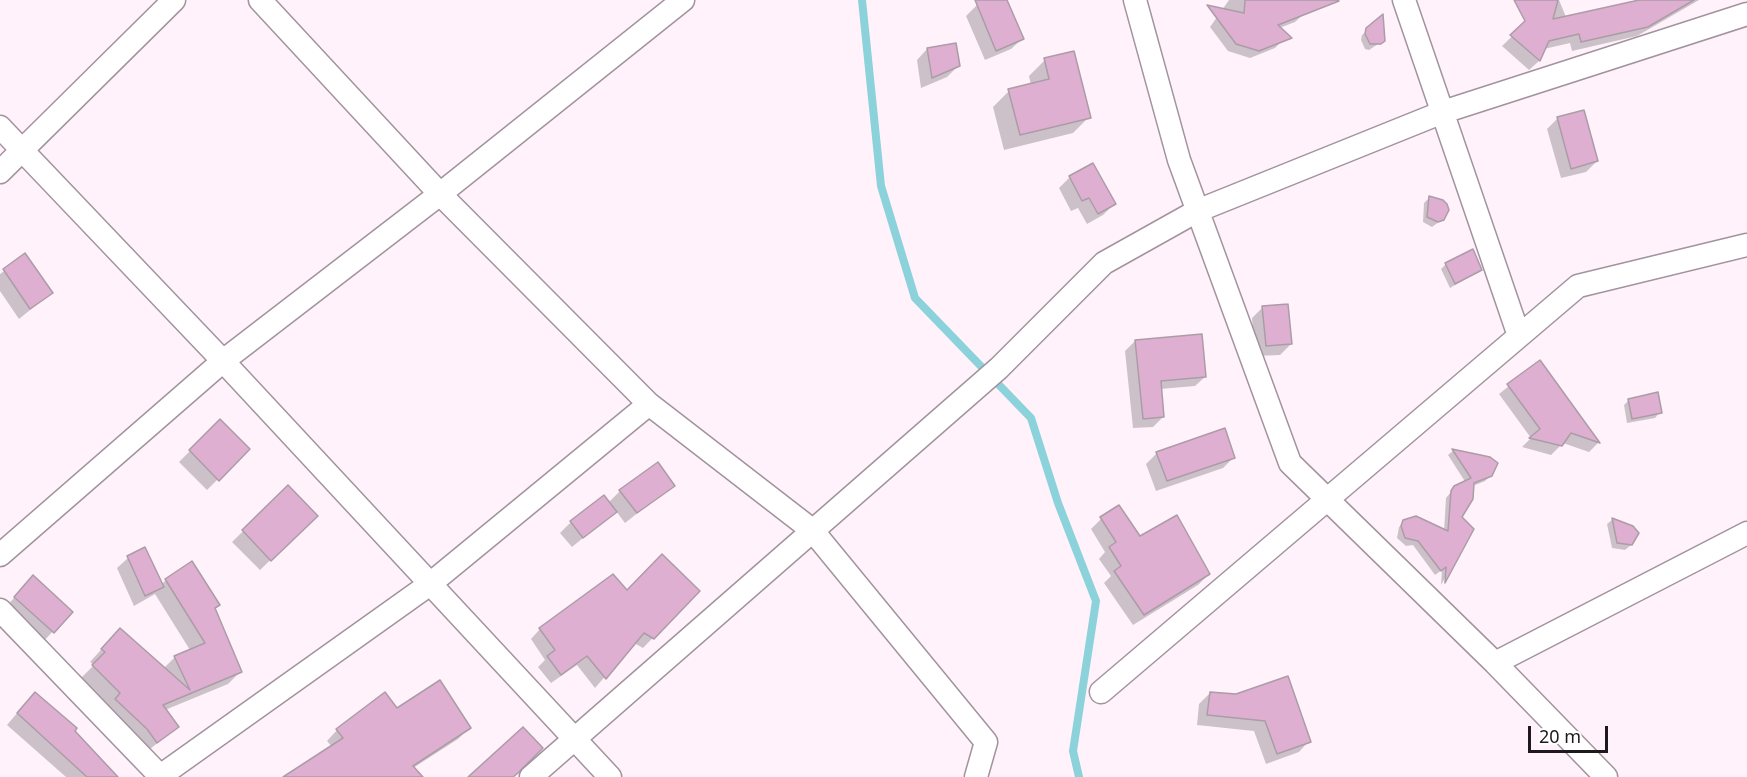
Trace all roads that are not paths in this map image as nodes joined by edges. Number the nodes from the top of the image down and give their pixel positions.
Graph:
1 (174, 0) edge
2 (260, 0) edge
3 (683, 0) edge
4 (1135, 0) edge
5 (1404, 0) edge
6 (1747, 14) edge
7 (1443, 112) junction
8 (0, 127) edge
9 (23, 150) junction
10 (0, 172) edge
11 (440, 194) junction
12 (1197, 211) junction
13 (1747, 245) edge
14 (1519, 336) junction
15 (223, 360) junction
16 (649, 404) junction
17 (1327, 498) junction
18 (813, 530) junction
19 (1747, 533) edge
20 (0, 555) edge
21 (430, 584) junction
22 (0, 610) edge
23 (1495, 663) junction
24 (1101, 692) dead end
25 (574, 739) junction
26 (160, 777) edge
27 (531, 777) edge
28 (610, 777) edge
29 (976, 777) edge
30 (1606, 777) edge

1 - 9 street
2 - 11 street
3 - 11 street
4 - 12 street
5 - 7 street
6 - 7 street
7 - 12 street
7 - 14 street
8 - 9 street
9 - 10 street
9 - 15 street
11 - 15 street
11 - 16 street
12 - 17 street
12 - 18 street
13 - 14 street
14 - 17 street
15 - 20 street
15 - 21 street
16 - 18 street
16 - 21 street
17 - 23 street
17 - 24 street
18 - 25 street
18 - 29 street
19 - 23 street
21 - 25 street
21 - 26 street
22 - 26 street
23 - 30 street
25 - 27 street
25 - 28 street

